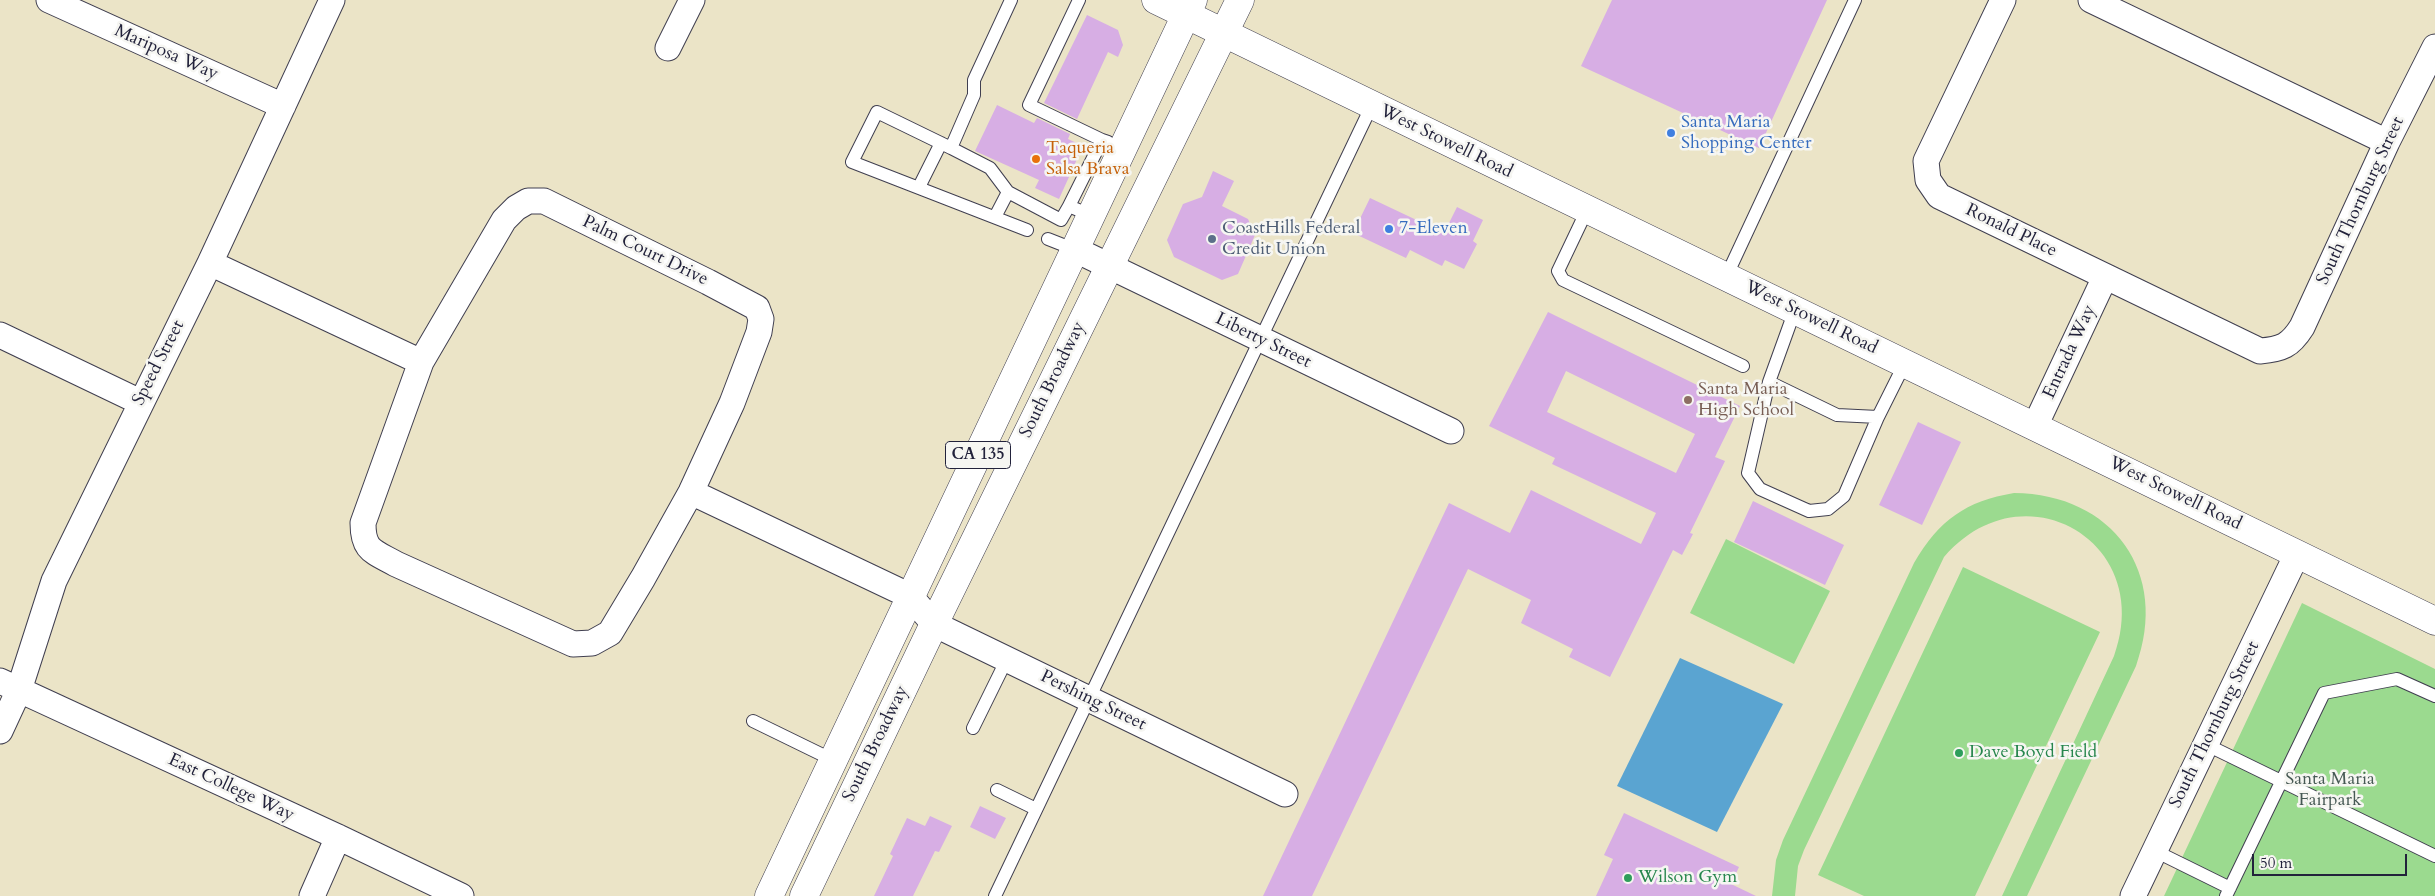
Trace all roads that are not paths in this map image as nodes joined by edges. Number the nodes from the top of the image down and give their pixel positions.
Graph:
1 (49, 0) edge
2 (332, 0) edge
3 (692, 0) edge
4 (1011, 0) edge
5 (1080, 0) edge
6 (1156, 0) edge
7 (1240, 0) edge
8 (1856, 0) edge
9 (2003, 0) edge
10 (2091, 0) edge
11 (1190, 7) edge
12 (1224, 33) junction
13 (2435, 47) edge
14 (668, 48) dead end
15 (1372, 105) junction
16 (283, 106) junction
17 (2387, 142) junction
18 (1113, 145) junction
19 (946, 146) junction
20 (919, 188) junction
21 (1008, 192) junction
22 (1587, 210) junction
23 (1081, 211) junction
24 (995, 217) junction
25 (1026, 230) dead end
26 (1048, 239) dead end
27 (1076, 250) junction
28 (210, 263) junction
29 (1109, 266) junction
30 (1726, 277) junction
31 (2105, 277) junction
32 (1795, 310) junction
33 (0, 335) edge
34 (1261, 340) junction
35 (2280, 349) joint
36 (421, 362) junction
37 (1905, 363) junction
38 (1743, 366) dead end
39 (1769, 382) junction
40 (140, 402) junction
41 (1878, 417) junction
42 (2035, 426) junction
43 (1451, 431) dead end
44 (691, 492) junction
45 (2297, 554) junction
46 (910, 596) junction
47 (2435, 621) edge
48 (934, 624) junction
49 (1006, 659) junction
50 (9, 686) edge
51 (2435, 696) edge
52 (1089, 698) junction
53 (752, 722) dead end
54 (973, 728) dead end
55 (0, 731) edge
56 (2205, 744) junction
57 (833, 760) junction
58 (2280, 781) junction
59 (997, 790) dead end
60 (1285, 794) dead end
61 (1036, 809) junction
62 (338, 837) junction
63 (2155, 851) junction
64 (2435, 856) edge
65 (2228, 892) edge
66 (312, 896) edge
67 (461, 896) edge
68 (769, 896) edge
69 (804, 896) edge
70 (995, 896) edge
71 (2134, 896) edge

1 - 16 street, Mariposa Way
2 - 16 street, Speed Street
3 - 14 street
4 - 19 lane
5 - 18 lane
6 - 11 main road, West Stowell Road
7 - 12 main road, South Broadway / CA 135
8 - 30 lane
9 - 31 street, Ronald Place
10 - 17 street
11 - 12 main road, West Stowell Road
11 - 18 main road, South Broadway / CA 135
12 - 15 main road, West Stowell Road
12 - 29 main road, South Broadway / CA 135
13 - 17 street, South Thornburg Street
15 - 22 main road, West Stowell Road
15 - 34 lane
16 - 28 street, Speed Street
17 - 35 street, South Thornburg Street
18 - 23 main road, South Broadway / CA 135
19 - 20 lane
19 - 20 lane
19 - 21 lane
20 - 24 lane
21 - 23 lane
21 - 24 lane
22 - 30 main road, West Stowell Road
22 - 38 lane
23 - 27 main road, South Broadway / CA 135
24 - 25 lane
26 - 27 lane
27 - 29 street, Liberty Street
27 - 46 main road, South Broadway / CA 135
28 - 36 street
28 - 40 street, Speed Street
29 - 34 street, Liberty Street
29 - 48 main road, South Broadway / CA 135
30 - 32 main road, West Stowell Road
31 - 35 street, Ronald Place
31 - 42 street, Entrada Way
32 - 37 main road, West Stowell Road
32 - 39 lane
33 - 40 street
34 - 43 street, Liberty Street
34 - 52 lane
36 - 44 street, Palm Court Drive
36 - 44 street, Palm Court Drive
37 - 41 lane
37 - 42 main road, West Stowell Road
39 - 41 lane
39 - 41 lane
40 - 50 street, Speed Street
42 - 45 main road, West Stowell Road
44 - 46 street
45 - 47 main road, West Stowell Road
45 - 56 street, South Thornburg Street
46 - 48 street, Pershing Street
46 - 57 main road, South Broadway / CA 135
48 - 49 street, Pershing Street
48 - 69 main road, South Broadway / CA 135
49 - 52 street, Pershing Street
49 - 54 lane
50 - 55 street, Speed Street
50 - 62 street, East College Way
51 - 58 lane
52 - 60 street, Pershing Street
52 - 61 lane
53 - 57 lane
56 - 58 lane
56 - 63 street, South Thornburg Street
57 - 68 main road, South Broadway / CA 135
58 - 64 lane
58 - 65 lane
59 - 61 lane
61 - 70 lane
62 - 66 street
62 - 67 street, East College Way
63 - 65 lane
63 - 71 street, South Thornburg Street

